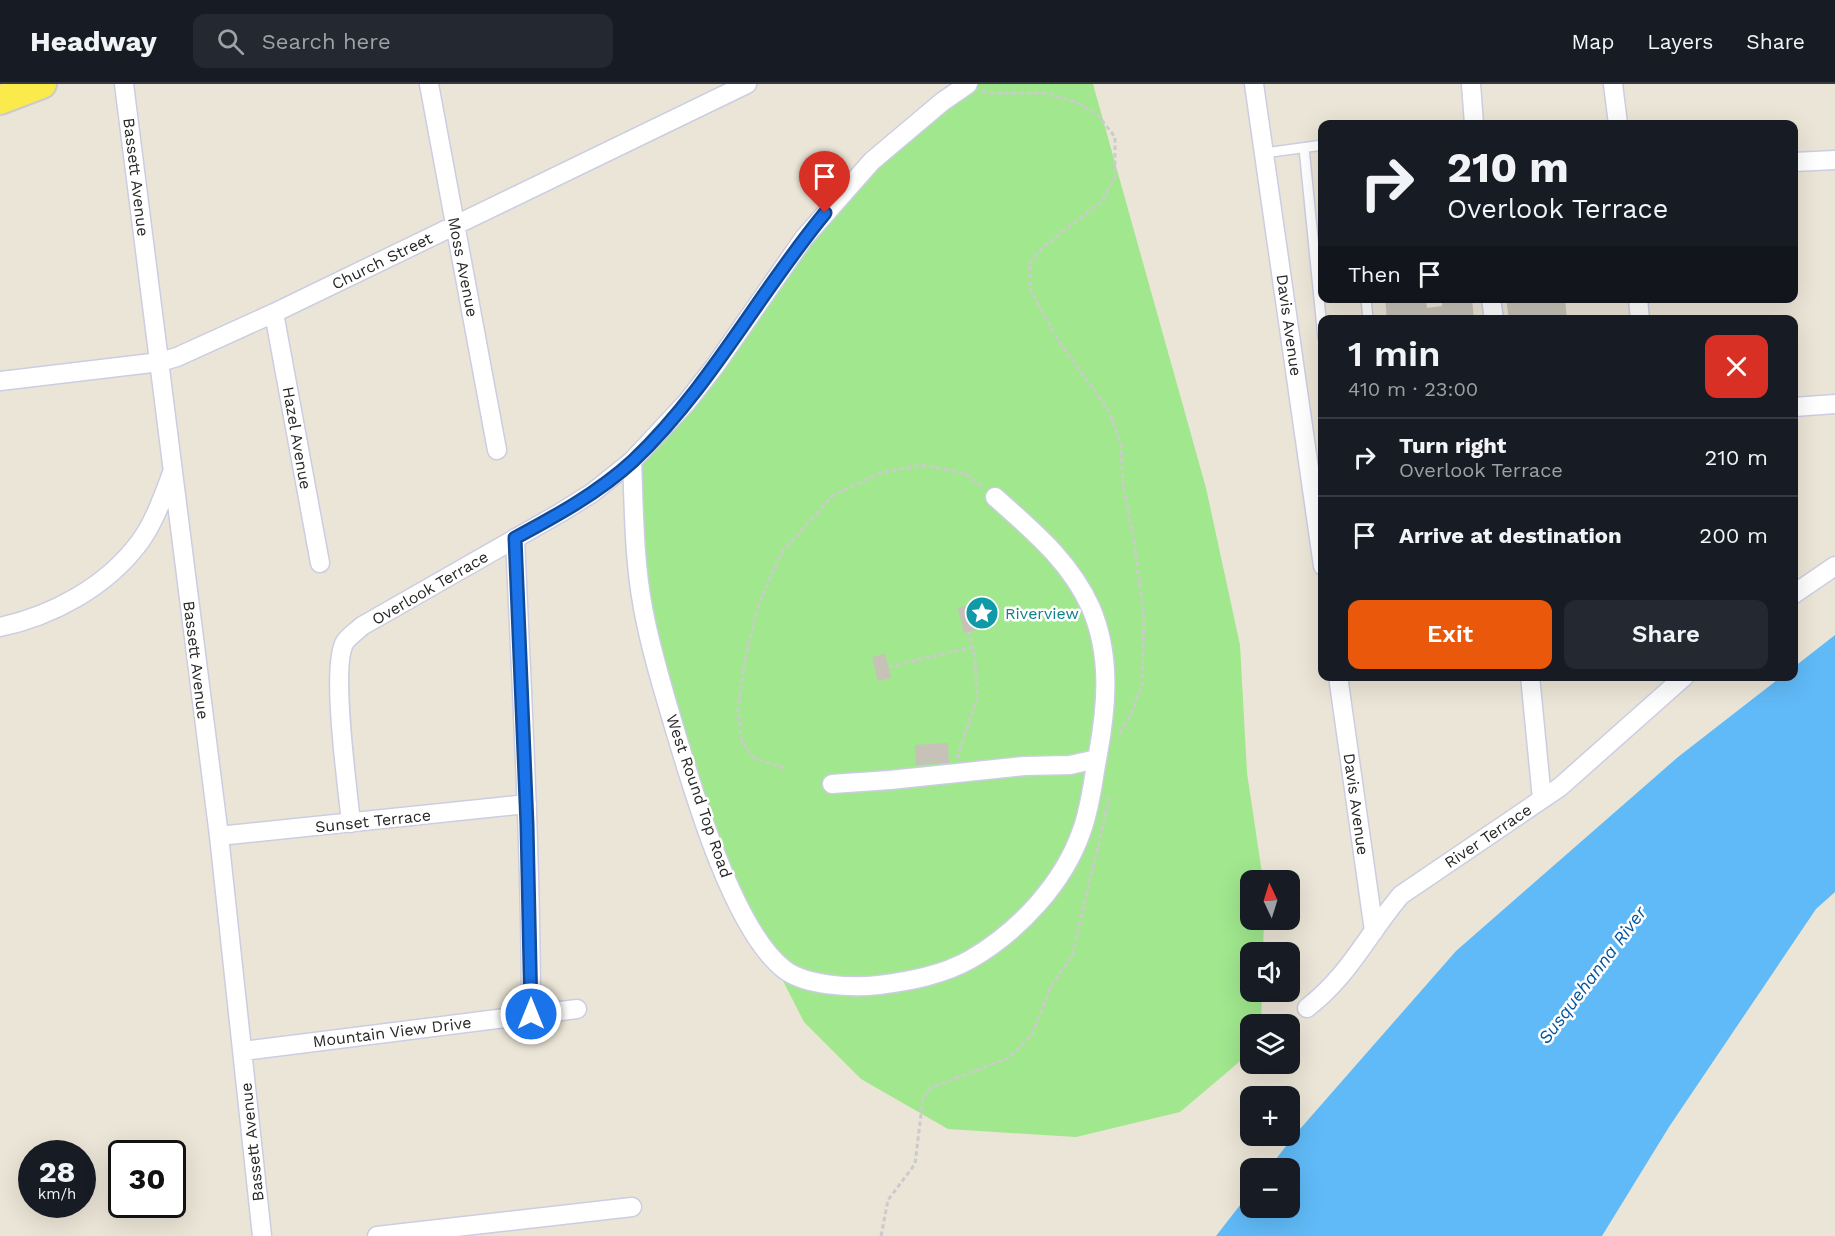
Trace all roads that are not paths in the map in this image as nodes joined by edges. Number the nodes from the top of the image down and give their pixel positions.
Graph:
1 (42, 84) edge
2 (124, 84) edge
3 (429, 84) edge
4 (747, 84) edge
5 (1254, 84) edge
6 (1471, 84) edge
7 (1613, 84) edge
8 (966, 85) edge
9 (940, 93) edge
10 (0, 100) edge
11 (1474, 120) edge
12 (1618, 120) edge
13 (1318, 146) edge
14 (1304, 148) junction
15 (1264, 153) junction
16 (1835, 160) edge
17 (1798, 162) edge
18 (455, 226) junction
19 (1318, 288) edge
20 (274, 313) junction
21 (160, 362) junction
22 (0, 381) edge
23 (1835, 404) edge
24 (1798, 407) edge
25 (497, 450) dead end
26 (632, 461) junction
27 (173, 469) junction
28 (995, 497) road end
29 (1318, 531) edge
30 (515, 538) junction
31 (320, 562) dead end
32 (1835, 566) edge
33 (1798, 591) edge
34 (0, 627) edge
35 (1339, 681) edge
36 (1530, 681) edge
37 (1679, 681) edge
38 (1098, 752) junction
39 (832, 784) dead end
40 (1542, 799) junction
41 (527, 804) junction
42 (351, 824) junction
43 (219, 836) junction
44 (1374, 931) junction
45 (1307, 1008) dead end
46 (577, 1009) dead end
47 (531, 1014) junction
48 (243, 1051) junction
49 (632, 1207) dead end
50 (262, 1236) edge
51 (377, 1236) edge

1 - 10 main road
2 - 21 street, Bassett Avenue
3 - 18 street, Moss Avenue
4 - 18 street, Church Street
5 - 15 street, Davis Avenue
6 - 11 street
7 - 12 street
8 - 9 street, Overlook Terrace
9 - 26 street, Overlook Terrace
13 - 14 lane
14 - 15 lane
14 - 19 lane
15 - 29 street, Davis Avenue
16 - 17 street
18 - 20 street, Church Street
18 - 25 street, Moss Avenue
20 - 21 street, Church Street
20 - 31 street, Hazel Avenue
21 - 22 street, Church Street
21 - 27 street, Bassett Avenue
23 - 24 street
26 - 30 street, Overlook Terrace
26 - 38 street, West Round Top Road
27 - 34 street
27 - 43 street, Bassett Avenue
28 - 38 street, West Round Top Road
30 - 41 street
30 - 42 street, Overlook Terrace
32 - 33 street
35 - 44 street, Davis Avenue
36 - 40 street
37 - 40 street, River Terrace
38 - 39 street
40 - 44 street, River Terrace
41 - 42 street, Sunset Terrace
41 - 47 street
42 - 43 street, Sunset Terrace
43 - 48 street, Bassett Avenue
44 - 45 street, River Terrace
46 - 47 street, Mountain View Drive
47 - 48 street, Mountain View Drive
48 - 50 street, Bassett Avenue
49 - 51 street

